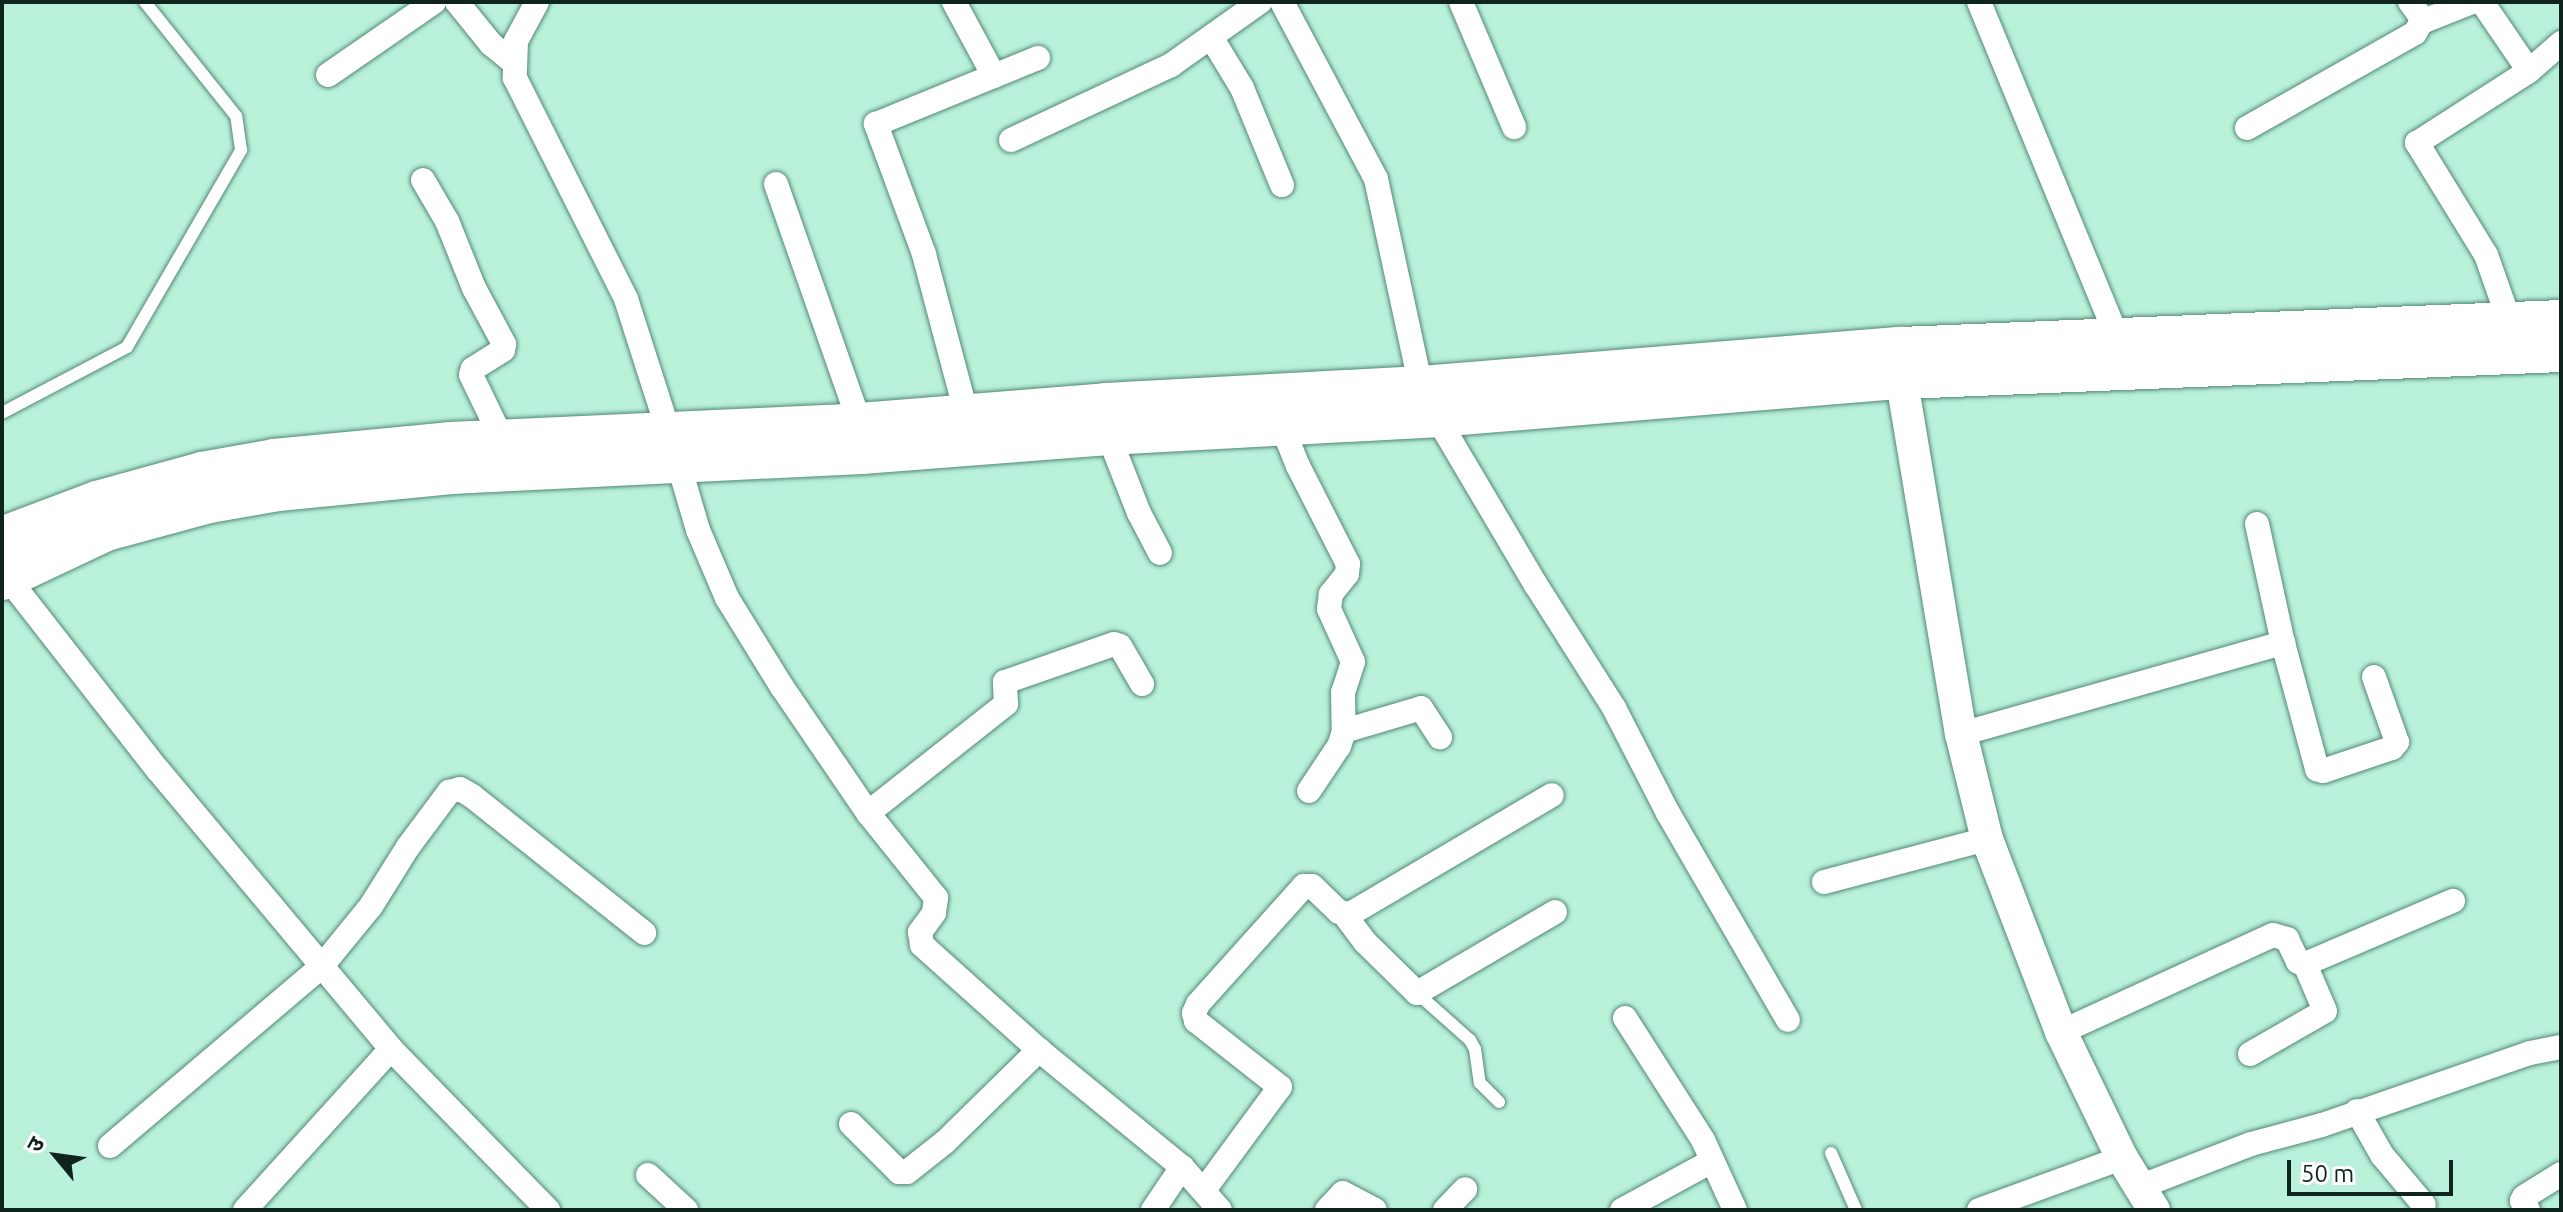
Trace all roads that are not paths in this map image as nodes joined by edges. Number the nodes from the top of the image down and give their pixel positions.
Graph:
1 (145, 2) edge
2 (434, 2) edge
3 (457, 2) edge
4 (537, 2) edge
5 (954, 2) edge
6 (1260, 2) edge
7 (1282, 2) edge
8 (1461, 2) edge
9 (1979, 2) edge
10 (2472, 2) edge
11 (2482, 2) edge
12 (2416, 11) edge
13 (1211, 37) junction
14 (2561, 43) edge
15 (1038, 58) dead end
16 (513, 62) junction
17 (2529, 71) junction
18 (328, 75) dead end
19 (994, 76) junction
20 (1514, 127) dead end
21 (2247, 128) dead end
22 (1011, 140) dead end
23 (423, 180) dead end
24 (776, 184) dead end
25 (1282, 185) dead end
26 (2561, 321) edge
27 (2510, 323) junction
28 (2118, 340) junction
29 (2561, 351) edge
30 (1899, 363) junction
31 (1429, 401) junction
32 (2, 413) edge
33 (967, 416) junction
34 (860, 424) junction
35 (1281, 424) junction
36 (1108, 434) junction
37 (503, 441) junction
38 (673, 448) junction
39 (2257, 524) dead end
40 (1160, 553) dead end
41 (4, 565) edge
42 (2283, 643) junction
43 (2374, 677) dead end
44 (1142, 684) dead end
45 (1344, 731) junction
46 (1961, 734) junction
47 (1440, 737) dead end
48 (1309, 791) dead end
49 (1552, 795) dead end
50 (868, 813) junction
51 (1987, 839) junction
52 (1824, 882) dead end
53 (2453, 901) dead end
54 (1555, 912) dead end
55 (1344, 914) junction
56 (644, 933) dead end
57 (2305, 964) junction
58 (322, 966) junction
59 (1417, 993) junction
60 (1625, 1018) dead end
61 (1788, 1020) dead end
62 (2061, 1032) junction
63 (2561, 1047) edge
64 (391, 1049) junction
65 (1039, 1050) junction
66 (2250, 1054) dead end
67 (1499, 1102) dead end
68 (2357, 1111) junction
69 (851, 1124) dead end
70 (110, 1146) dead end
71 (1831, 1153) dead end
72 (2122, 1158) junction
73 (1712, 1161) junction
74 (1182, 1167) junction
75 (2561, 1174) edge
76 (648, 1175) dead end
77 (1465, 1189) dead end
78 (1204, 1190) junction
79 (2146, 1198) edge
80 (2424, 1205) dead end
81 (245, 1210) edge
82 (548, 1210) edge
83 (686, 1210) edge
84 (1153, 1210) edge
85 (1220, 1210) edge
86 (1327, 1210) edge
87 (1375, 1210) edge
88 (1445, 1210) edge
89 (1622, 1210) edge
90 (1735, 1210) edge
91 (1856, 1210) edge
92 (1979, 1210) edge
93 (2528, 1210) edge

1 - 32 lane
2 - 18 street
3 - 16 street
4 - 16 street
5 - 19 street
6 - 13 street
7 - 31 street
8 - 20 street
9 - 28 street
10 - 12 street
11 - 17 street
12 - 21 street
13 - 22 street
13 - 25 street
14 - 17 street
15 - 19 street
16 - 38 street
17 - 27 street
19 - 33 street
23 - 37 street
24 - 34 street
26 - 27 highway
27 - 28 highway
28 - 30 highway
29 - 30 highway
30 - 31 highway
30 - 46 street
31 - 33 highway
31 - 35 highway
31 - 61 street
33 - 34 highway
34 - 38 highway
35 - 36 highway
35 - 45 street
36 - 38 highway
36 - 40 street
37 - 38 highway
37 - 41 highway
38 - 41 highway
38 - 50 street
39 - 42 street
41 - 58 street
42 - 43 street
42 - 46 street
44 - 50 street
45 - 47 street
45 - 48 street
46 - 51 street
49 - 55 street
50 - 65 street
51 - 52 street
51 - 62 street
53 - 57 street
54 - 59 street
55 - 59 street
55 - 78 street
56 - 58 street
57 - 62 street
57 - 66 street
58 - 64 street
58 - 70 street
59 - 67 lane
60 - 73 street
62 - 72 street
63 - 68 street
64 - 81 street
64 - 82 street
65 - 69 street
65 - 74 street
68 - 79 street
68 - 80 street
71 - 91 lane
72 - 79 street
72 - 92 street
73 - 89 street
73 - 90 street
74 - 78 street
74 - 84 street
75 - 93 street
76 - 83 street
77 - 88 street
78 - 85 street
86 - 87 street

